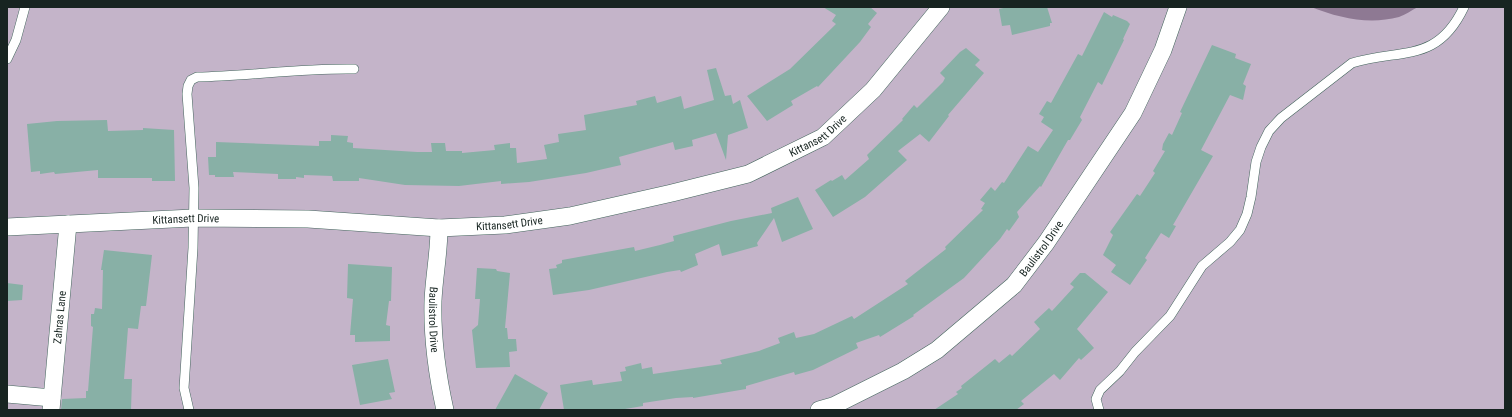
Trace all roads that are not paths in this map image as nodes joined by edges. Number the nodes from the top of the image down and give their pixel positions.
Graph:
1 (25, 7) edge
2 (941, 7) edge
3 (1178, 7) edge
4 (1464, 7) edge
5 (7, 59) edge
6 (354, 69) dead end
7 (193, 218) junction
8 (68, 224) junction
9 (7, 228) edge
10 (439, 228) junction
11 (7, 394) edge
12 (51, 404) edge
13 (189, 410) edge
14 (445, 410) edge
15 (819, 410) edge
16 (1099, 410) edge

1 - 5 lane
2 - 10 street, Kittansett Drive
3 - 15 street, Baulistrol Drive
4 - 16 lane
6 - 7 lane
7 - 8 street, Kittansett Drive
7 - 10 street, Kittansett Drive
7 - 13 lane
8 - 9 street, Kittansett Drive
8 - 12 street, Zahras Lane
10 - 14 street, Baulistrol Drive
11 - 12 street

